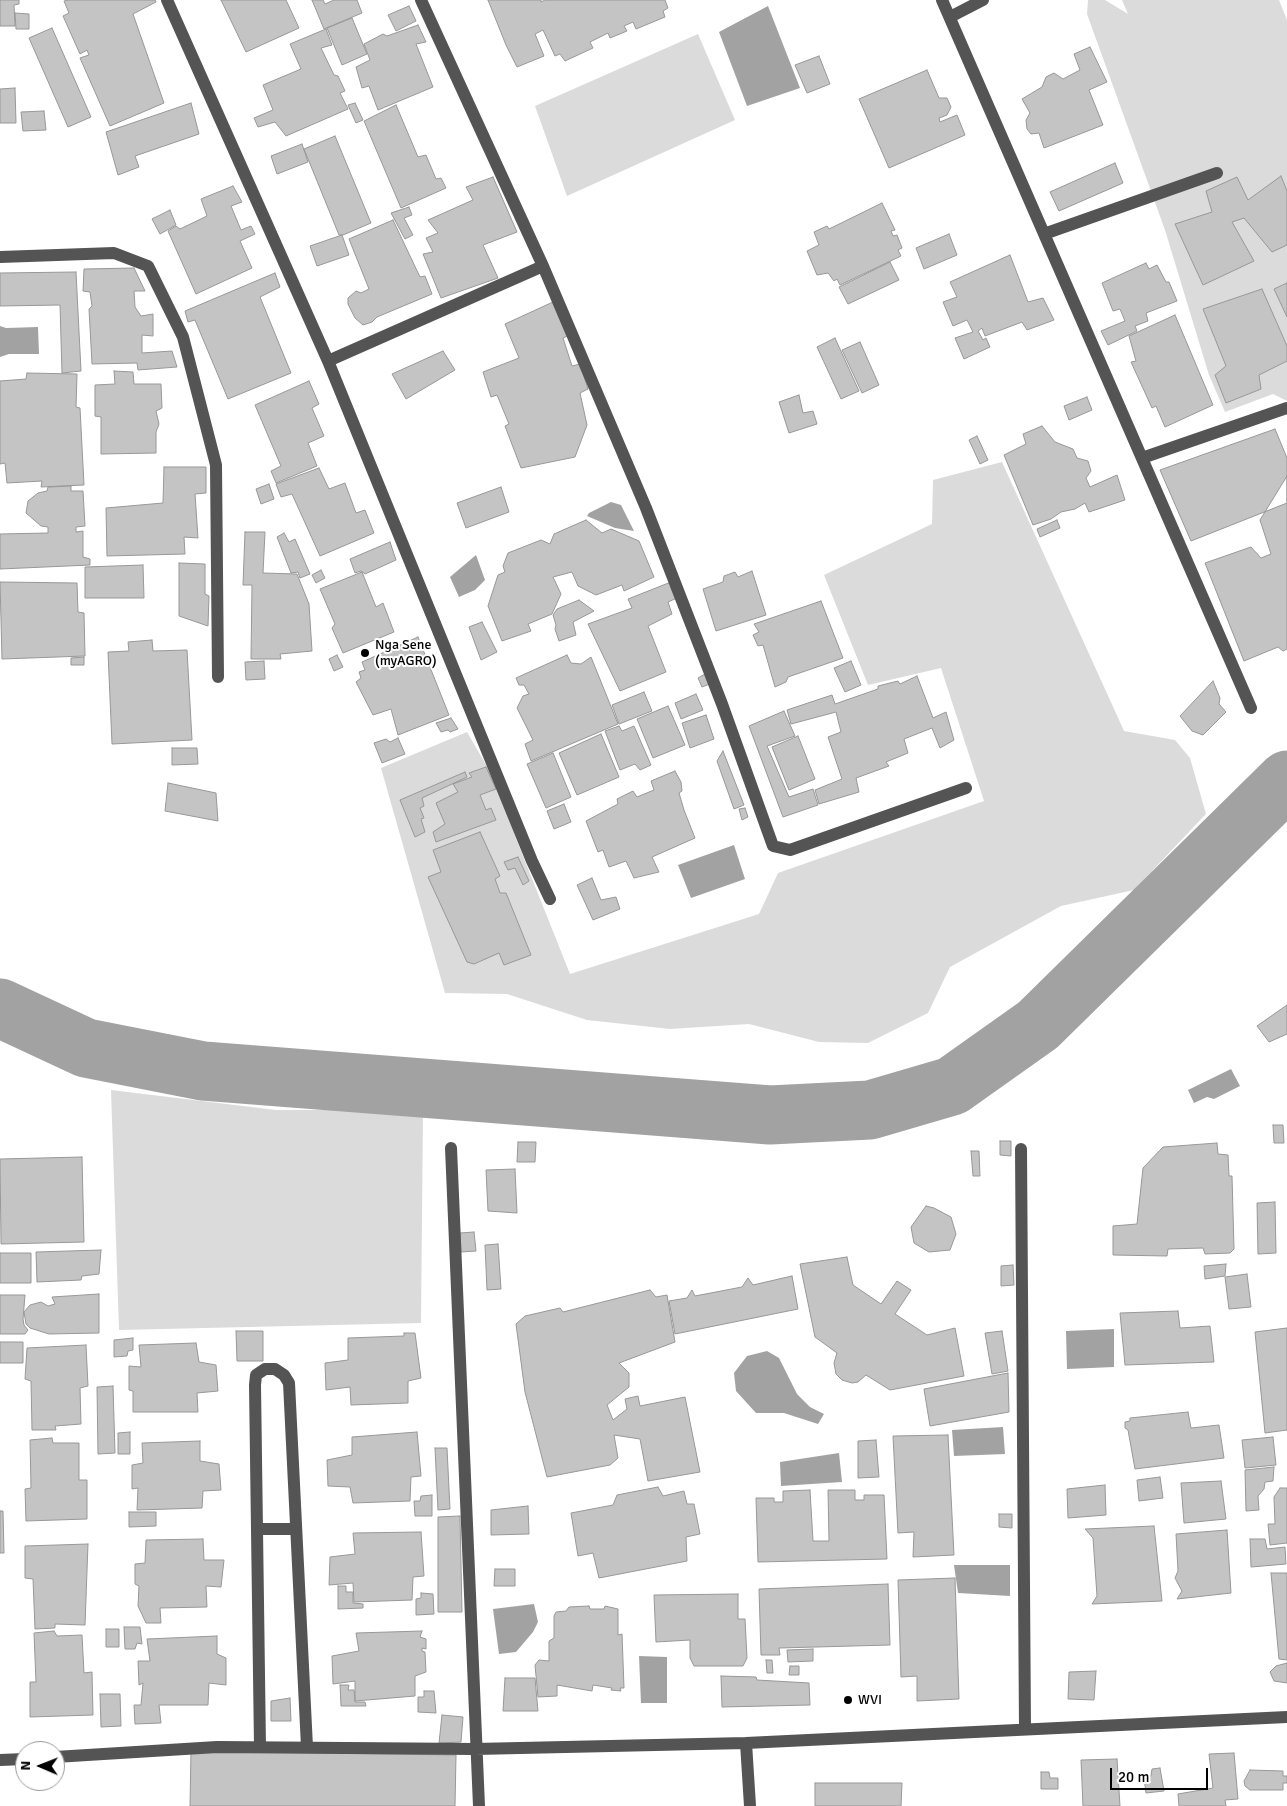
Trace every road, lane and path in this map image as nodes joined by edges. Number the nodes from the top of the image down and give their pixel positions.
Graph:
1 (167, 0) edge
2 (421, 0) edge
3 (942, 0) edge
4 (983, 0) edge
5 (950, 17) junction
6 (1217, 173) dead end
7 (1044, 234) junction
8 (0, 257) edge
9 (543, 266) junction
10 (328, 361) junction
11 (1287, 408) edge
12 (1142, 458) junction
13 (218, 676) dead end
14 (1251, 708) dead end
15 (966, 788) dead end
16 (550, 898) dead end
17 (451, 1148) dead end
18 (1021, 1149) dead end
19 (257, 1529) junction
20 (296, 1529) junction
21 (1287, 1717) edge
22 (1025, 1728) junction
23 (746, 1744) junction
24 (260, 1747) junction
25 (307, 1747) junction
26 (475, 1749) junction
27 (65, 1756) edge
28 (15, 1759) edge
29 (0, 1760) edge
30 (479, 1806) edge
31 (750, 1806) edge

1 - 10 street
2 - 9 street
3 - 5 street
4 - 5 street
5 - 7 street
6 - 7 street
7 - 12 street
8 - 13 street
9 - 10 street
9 - 15 street
10 - 16 street
11 - 12 street
12 - 14 street
17 - 26 street
18 - 22 street
19 - 20 street
19 - 20 street
19 - 24 street
20 - 25 street
21 - 22 street
22 - 23 street
23 - 26 street
23 - 31 street
24 - 25 street
24 - 27 street
25 - 26 street
26 - 30 street
28 - 29 street

